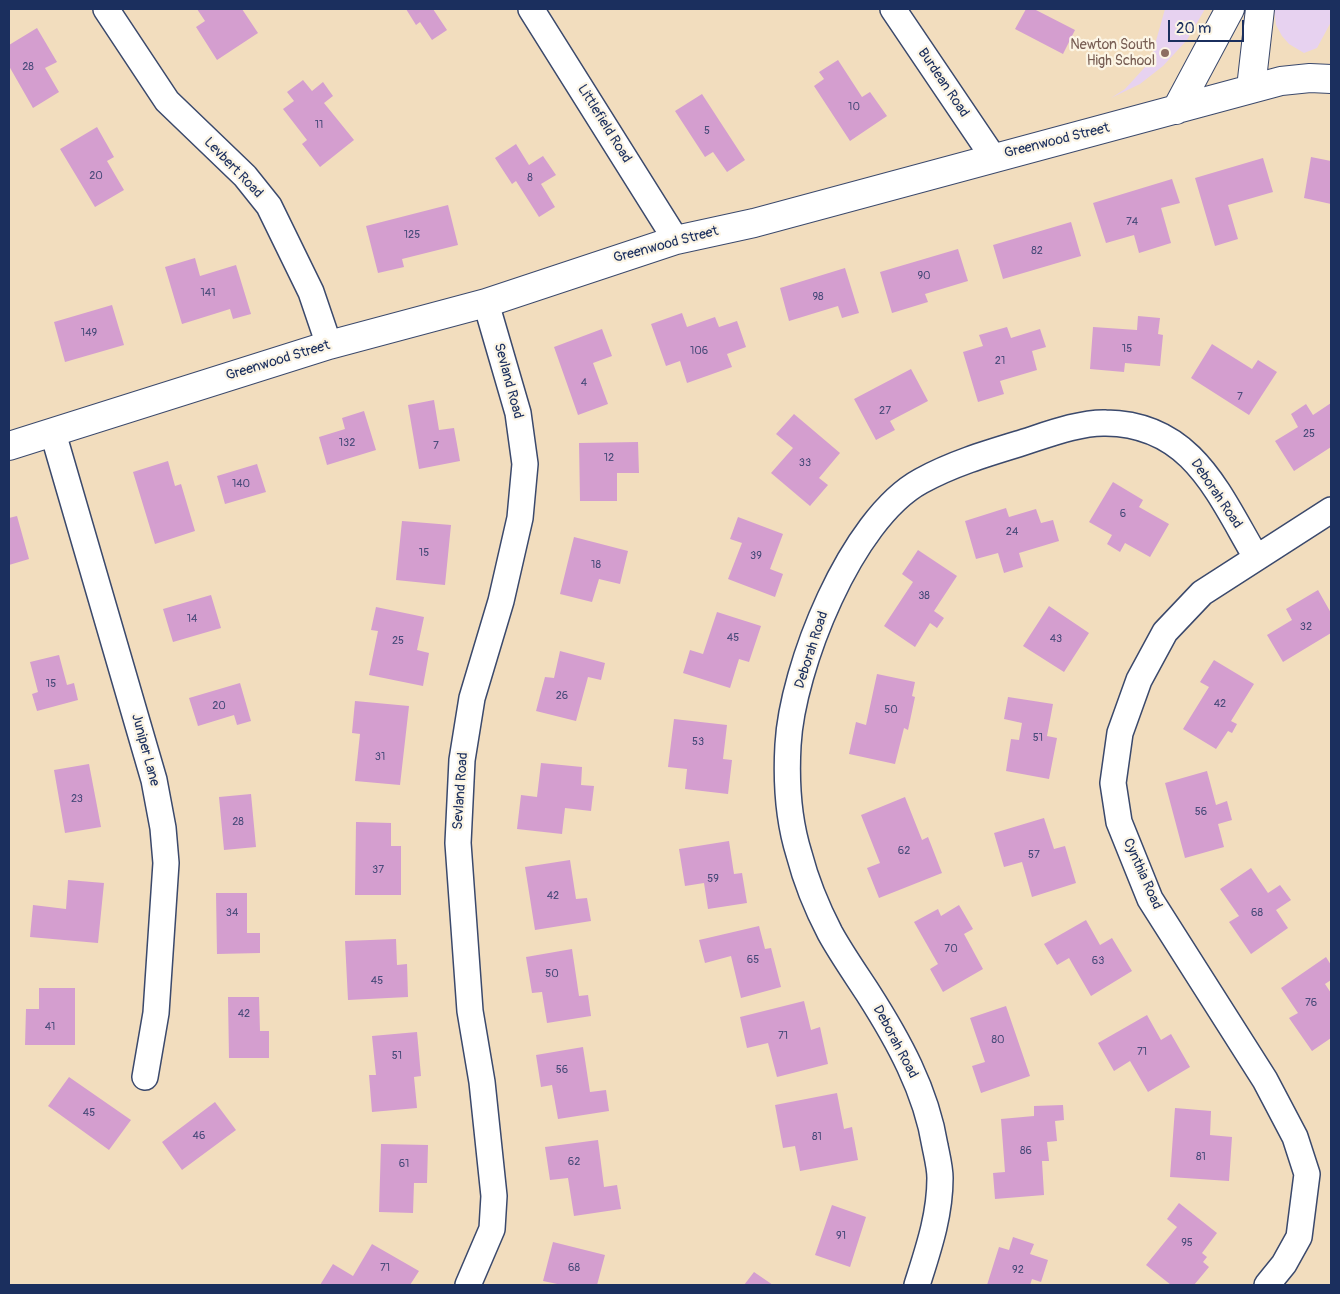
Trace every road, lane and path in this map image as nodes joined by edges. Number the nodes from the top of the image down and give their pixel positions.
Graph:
1 (106, 9) edge
2 (531, 9) edge
3 (893, 9) edge
4 (1230, 9) edge
5 (1260, 9) edge
6 (1331, 79) edge
7 (1251, 88) junction
8 (1176, 110) junction
9 (993, 157) junction
10 (676, 240) junction
11 (486, 303) junction
12 (329, 345) junction
13 (53, 433) junction
14 (9, 446) edge
15 (1331, 510) edge
16 (1256, 557) junction
17 (145, 1077) dead end
18 (468, 1285) edge
19 (917, 1285) edge
20 (1267, 1285) edge

1 - 12 street, Levbert Road
2 - 10 street, Littlefield Road
3 - 9 street, Burdean Road
4 - 8 street
5 - 7 street
6 - 7 street, Greenwood Street
7 - 8 street, Greenwood Street
8 - 9 street, Greenwood Street
9 - 10 street, Greenwood Street
10 - 11 street, Greenwood Street
11 - 12 street, Greenwood Street
11 - 18 street, Sevland Road
12 - 13 street, Greenwood Street
13 - 14 street, Greenwood Street
13 - 17 street, Juniper Lane
15 - 16 street, Cynthia Road
16 - 19 street, Deborah Road
16 - 20 street, Cynthia Road

